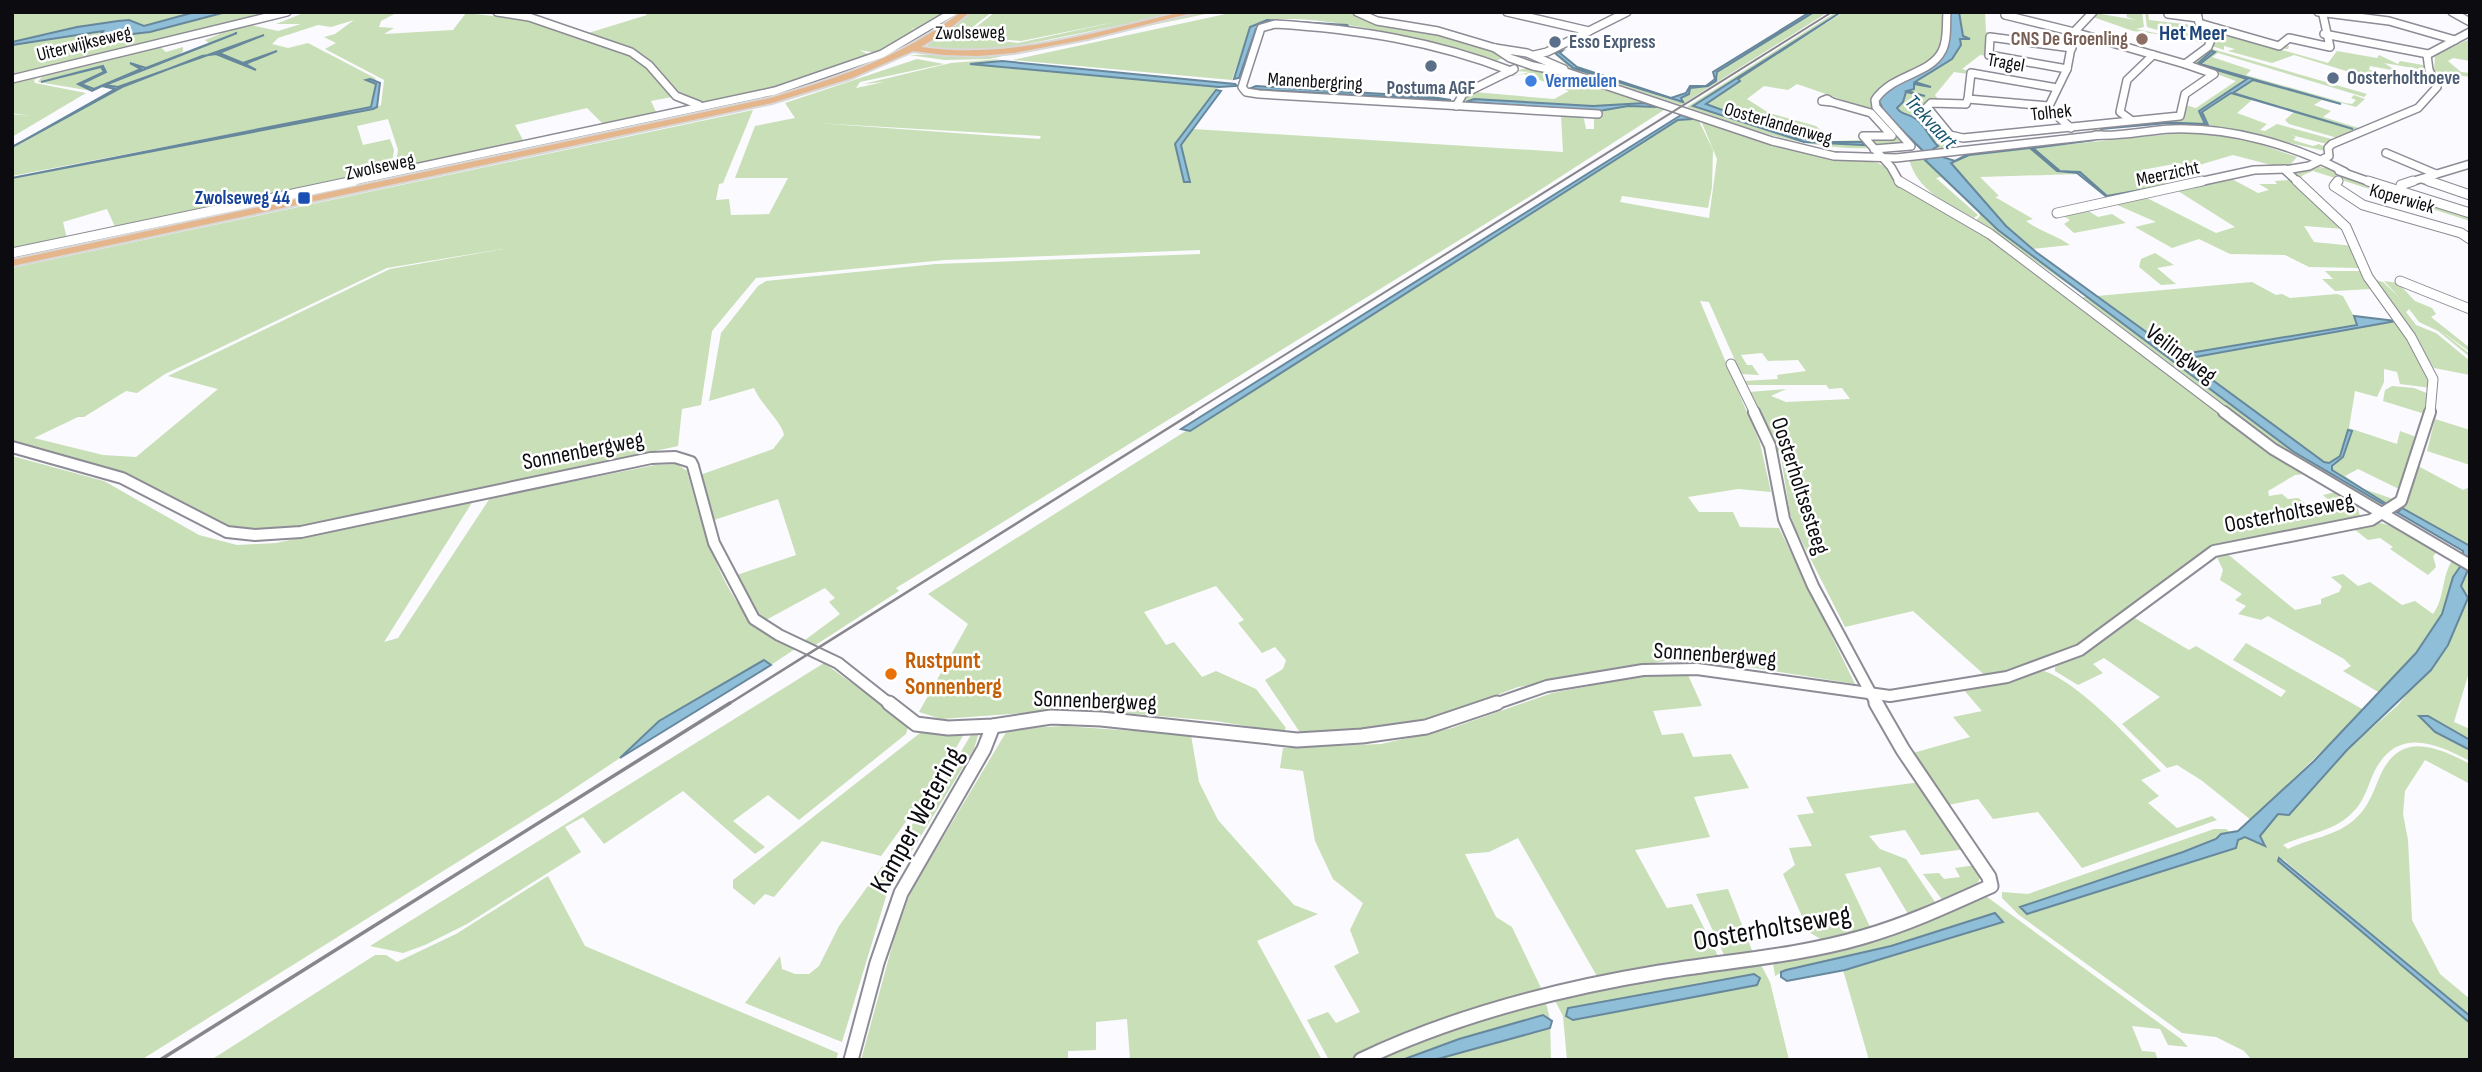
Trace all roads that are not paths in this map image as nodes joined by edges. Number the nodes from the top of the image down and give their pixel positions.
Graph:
1 (287, 12) edge
2 (497, 12) edge
3 (953, 12) edge
4 (966, 12) edge
5 (1192, 12) edge
6 (1357, 12) edge
7 (1507, 12) edge
8 (1627, 12) edge
9 (1947, 12) edge
10 (2365, 12) edge
11 (2452, 12) edge
12 (1517, 13) edge
13 (2004, 14) edge
14 (2089, 14) edge
15 (2321, 14) edge
16 (2168, 15) edge
17 (2198, 15) edge
18 (2376, 19) junction
19 (2470, 22) edge
20 (2216, 28) junction
21 (1589, 31) junction
22 (2074, 32) junction
23 (2470, 32) edge
24 (2324, 34) junction
25 (2455, 40) junction
26 (898, 44) junction
27 (912, 48) junction
28 (1495, 48) junction
29 (2072, 48) junction
30 (2428, 54) junction
31 (1532, 55) junction
32 (2153, 55) junction
33 (1547, 57) junction
34 (2185, 64) junction
35 (1515, 65) junction
36 (1530, 66) junction
37 (2067, 69) junction
38 (1569, 73) junction
39 (12, 79) edge
40 (2057, 88) junction
41 (1968, 99) junction
42 (752, 101) junction
43 (1832, 102) dead end
44 (1456, 106) junction
45 (2048, 106) junction
46 (705, 110) junction
47 (1598, 114) dead end
48 (2130, 120) junction
49 (2079, 133) junction
50 (1874, 149) junction
51 (2386, 153) dead end
52 (1883, 159) junction
53 (2313, 162) junction
54 (2470, 164) edge
55 (2286, 169) junction
56 (2436, 174) junction
57 (2422, 179) junction
58 (2338, 181) dead end
59 (2401, 185) dead end
60 (2470, 195) edge
61 (2057, 213) dead end
62 (2470, 214) edge
63 (2470, 239) edge
64 (12, 253) edge
65 (12, 263) edge
66 (2400, 281) dead end
67 (2470, 309) edge
68 (1731, 364) dead end
69 (12, 447) edge
70 (2389, 511) junction
71 (2470, 565) edge
72 (1870, 695) junction
73 (1897, 696) junction
74 (1883, 712) junction
75 (993, 726) junction
76 (851, 1060) edge
77 (1361, 1060) edge

1 - 39 street, Uiterwijkseweg
2 - 46 street
3 - 26 street, Zwolseweg
4 - 27 main road
5 - 27 main road, Zwolseweg
6 - 28 street, Oosterlandenweg
7 - 12 street
8 - 21 street
9 - 50 street
10 - 18 street
11 - 19 street
12 - 21 street
13 - 22 street
14 - 22 street
15 - 18 street
15 - 24 street
16 - 17 street
17 - 20 street
18 - 25 street
20 - 24 street
20 - 34 street
21 - 33 street
22 - 29 street
22 - 32 street
23 - 25 street
24 - 30 street
25 - 30 street
26 - 27 street
26 - 42 street, Zwolseweg
27 - 42 main road, Zwolseweg
28 - 31 street, Oosterlandenweg
28 - 35 street, Oosterlandenweg
29 - 37 street
29 - 37 street
30 - 53 street
31 - 33 street, Oosterlandenweg
31 - 35 street
32 - 34 street
32 - 48 street
33 - 36 street
33 - 38 street, Oosterlandenweg
34 - 48 street, Tolhek
35 - 36 street, Manenbergring
35 - 44 street, Manenbergring
35 - 44 street, Manenbergring
36 - 38 street, Oosterlandenweg
37 - 40 street
38 - 52 street, Oosterlandenweg
40 - 41 street, Tragel
40 - 45 street
41 - 45 street, Tragel
41 - 49 street, Tolhek
42 - 46 main road, Zwolseweg
43 - 50 street, Oosterlandenweg
44 - 47 street, Manenbergring
45 - 49 street
46 - 64 street, Zwolseweg
46 - 65 main road, Zwolseweg
48 - 49 street, Tolhek
49 - 52 street, Oosterlandenweg
49 - 53 street, Oosterlandenweg
50 - 52 street
51 - 56 street
52 - 70 street, Veilingweg
53 - 55 street
53 - 62 street, Oosterlandenweg
54 - 56 street
55 - 61 street, Meerzicht
55 - 70 street
56 - 57 street
57 - 59 street
57 - 60 street
58 - 63 street, Koperwiek
66 - 67 street
68 - 72 street, Oosterholtsesteeg
69 - 75 street, Sonnenbergweg
70 - 71 street, Veilingweg
70 - 73 street, Oosterholtseweg
72 - 73 street, Oosterholtseweg
72 - 74 street, Oosterholtseweg
72 - 75 street, Sonnenbergweg
73 - 74 street
74 - 77 street, Oosterholtseweg
75 - 76 street, Kamper Wetering

